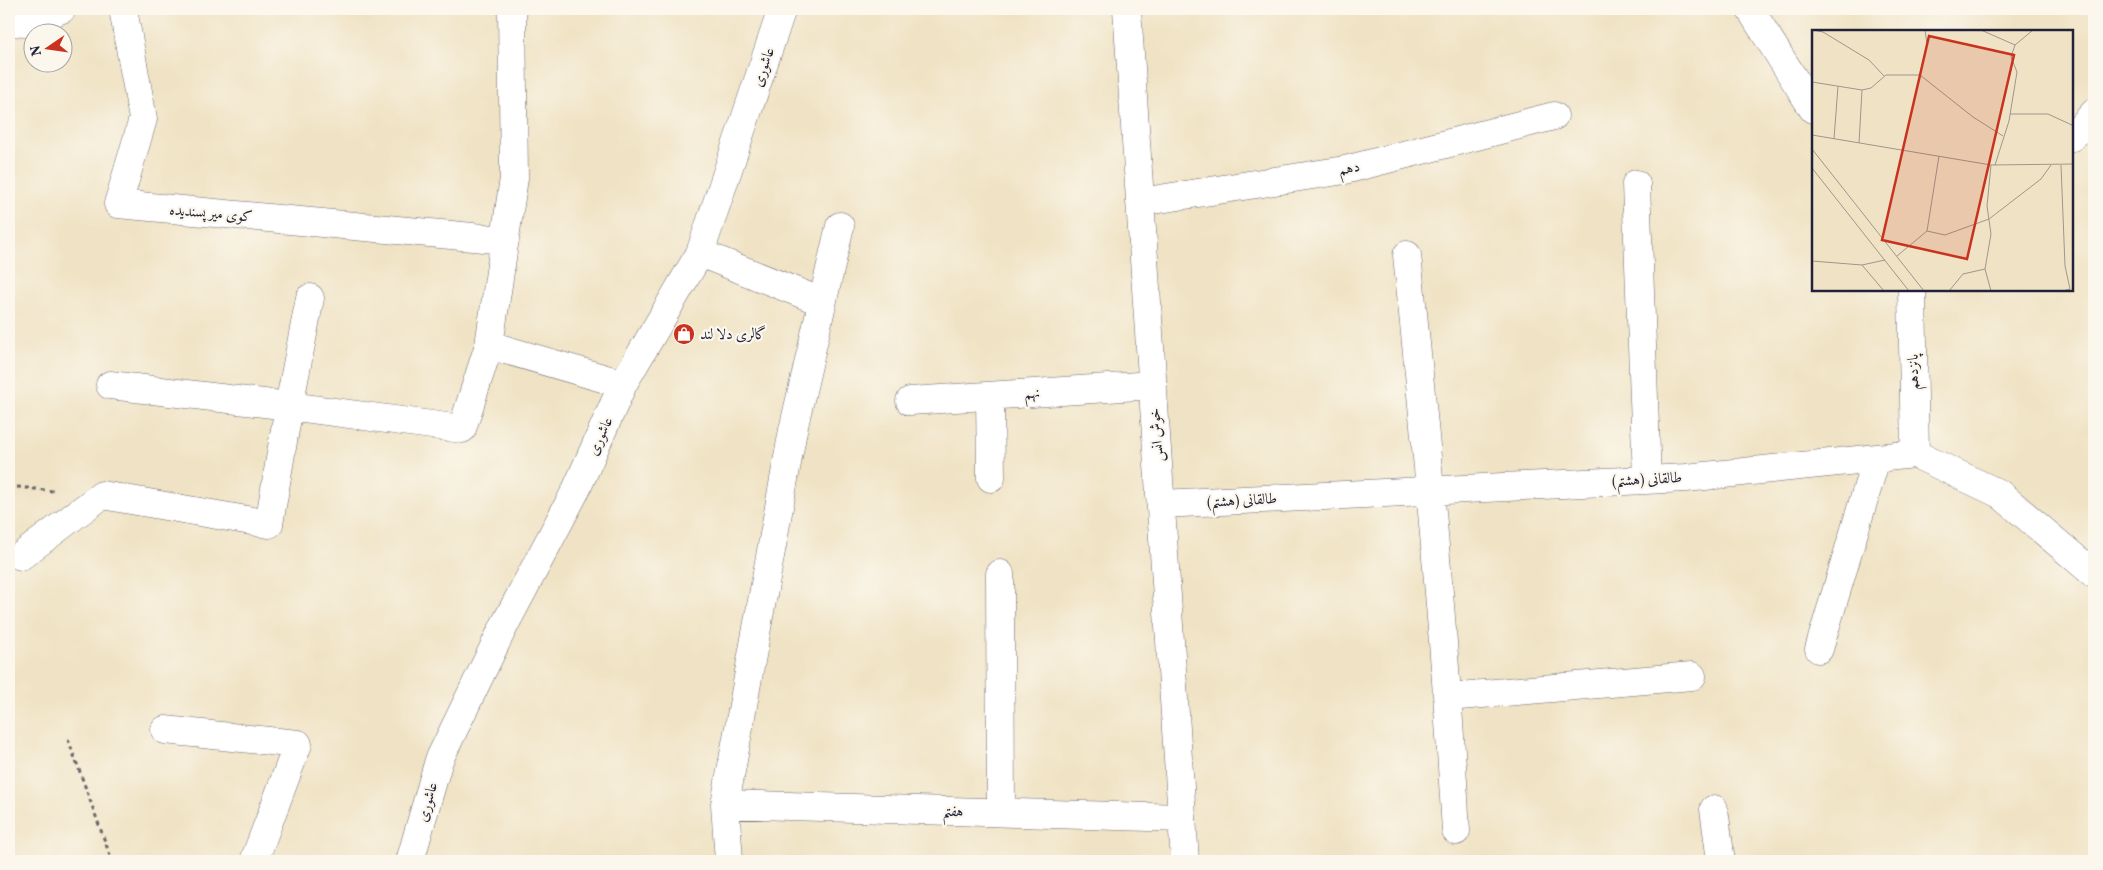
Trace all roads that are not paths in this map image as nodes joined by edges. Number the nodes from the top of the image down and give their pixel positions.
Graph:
1 (62, 9) edge
2 (123, 9) edge
3 (512, 9) edge
4 (782, 9) edge
5 (1127, 9) edge
6 (1750, 9) edge
7 (9, 22) edge
8 (1812, 107) edge
9 (2094, 113) edge
10 (1554, 116) dead end
11 (2073, 136) edge
12 (1636, 184) dead end
13 (1140, 202) junction
14 (840, 226) dead end
15 (504, 240) junction
16 (700, 253) junction
17 (1407, 255) dead end
18 (1917, 295) edge
19 (310, 298) dead end
20 (822, 302) junction
21 (489, 345) junction
22 (623, 384) junction
23 (110, 385) dead end
24 (1153, 385) junction
25 (990, 396) junction
26 (910, 400) dead end
27 (289, 406) junction
28 (1915, 454) junction
29 (1876, 459) junction
30 (991, 478) dead end
31 (1647, 480) junction
32 (1431, 490) junction
33 (1161, 504) junction
34 (21, 556) dead end
35 (1000, 574) dead end
36 (2094, 574) edge
37 (1819, 649) dead end
38 (1692, 676) dead end
39 (1448, 697) junction
40 (165, 730) dead end
41 (725, 804) junction
42 (1714, 809) dead end
43 (1001, 812) junction
44 (1182, 818) junction
45 (1456, 831) dead end
46 (254, 861) edge
47 (410, 861) edge
48 (729, 861) edge
49 (1185, 861) edge
50 (1721, 861) edge

1 - 7 street
2 - 15 street, کوی میر پسندیده
3 - 15 street
4 - 16 street, عاشوری
5 - 13 street, خوش انس
6 - 8 street
9 - 11 street
10 - 13 street, دهم
12 - 31 street
13 - 24 street, خوش انس
14 - 20 street
15 - 21 street
16 - 20 street
16 - 22 street, عاشوری
17 - 32 street
18 - 28 street, پانزدهم
19 - 27 street
20 - 41 street
21 - 22 street
21 - 27 street
22 - 47 street, عاشوری
23 - 27 street
24 - 25 street, نهم
24 - 33 street, خوش انس
25 - 26 street, نهم
25 - 30 street
27 - 34 street
28 - 29 street, طالقانی (هشتم)
28 - 36 street
29 - 31 street, طالقانی (هشتم)
29 - 37 street
31 - 32 street, طالقانی (هشتم)
32 - 33 street, طالقانی (هشتم)
32 - 39 street
33 - 44 street, خوش انس
35 - 43 street
38 - 39 street
39 - 45 street
40 - 46 street
41 - 43 street, هفتم
41 - 48 street
42 - 50 street
43 - 44 street, هفتم
44 - 49 street, خوش انس

